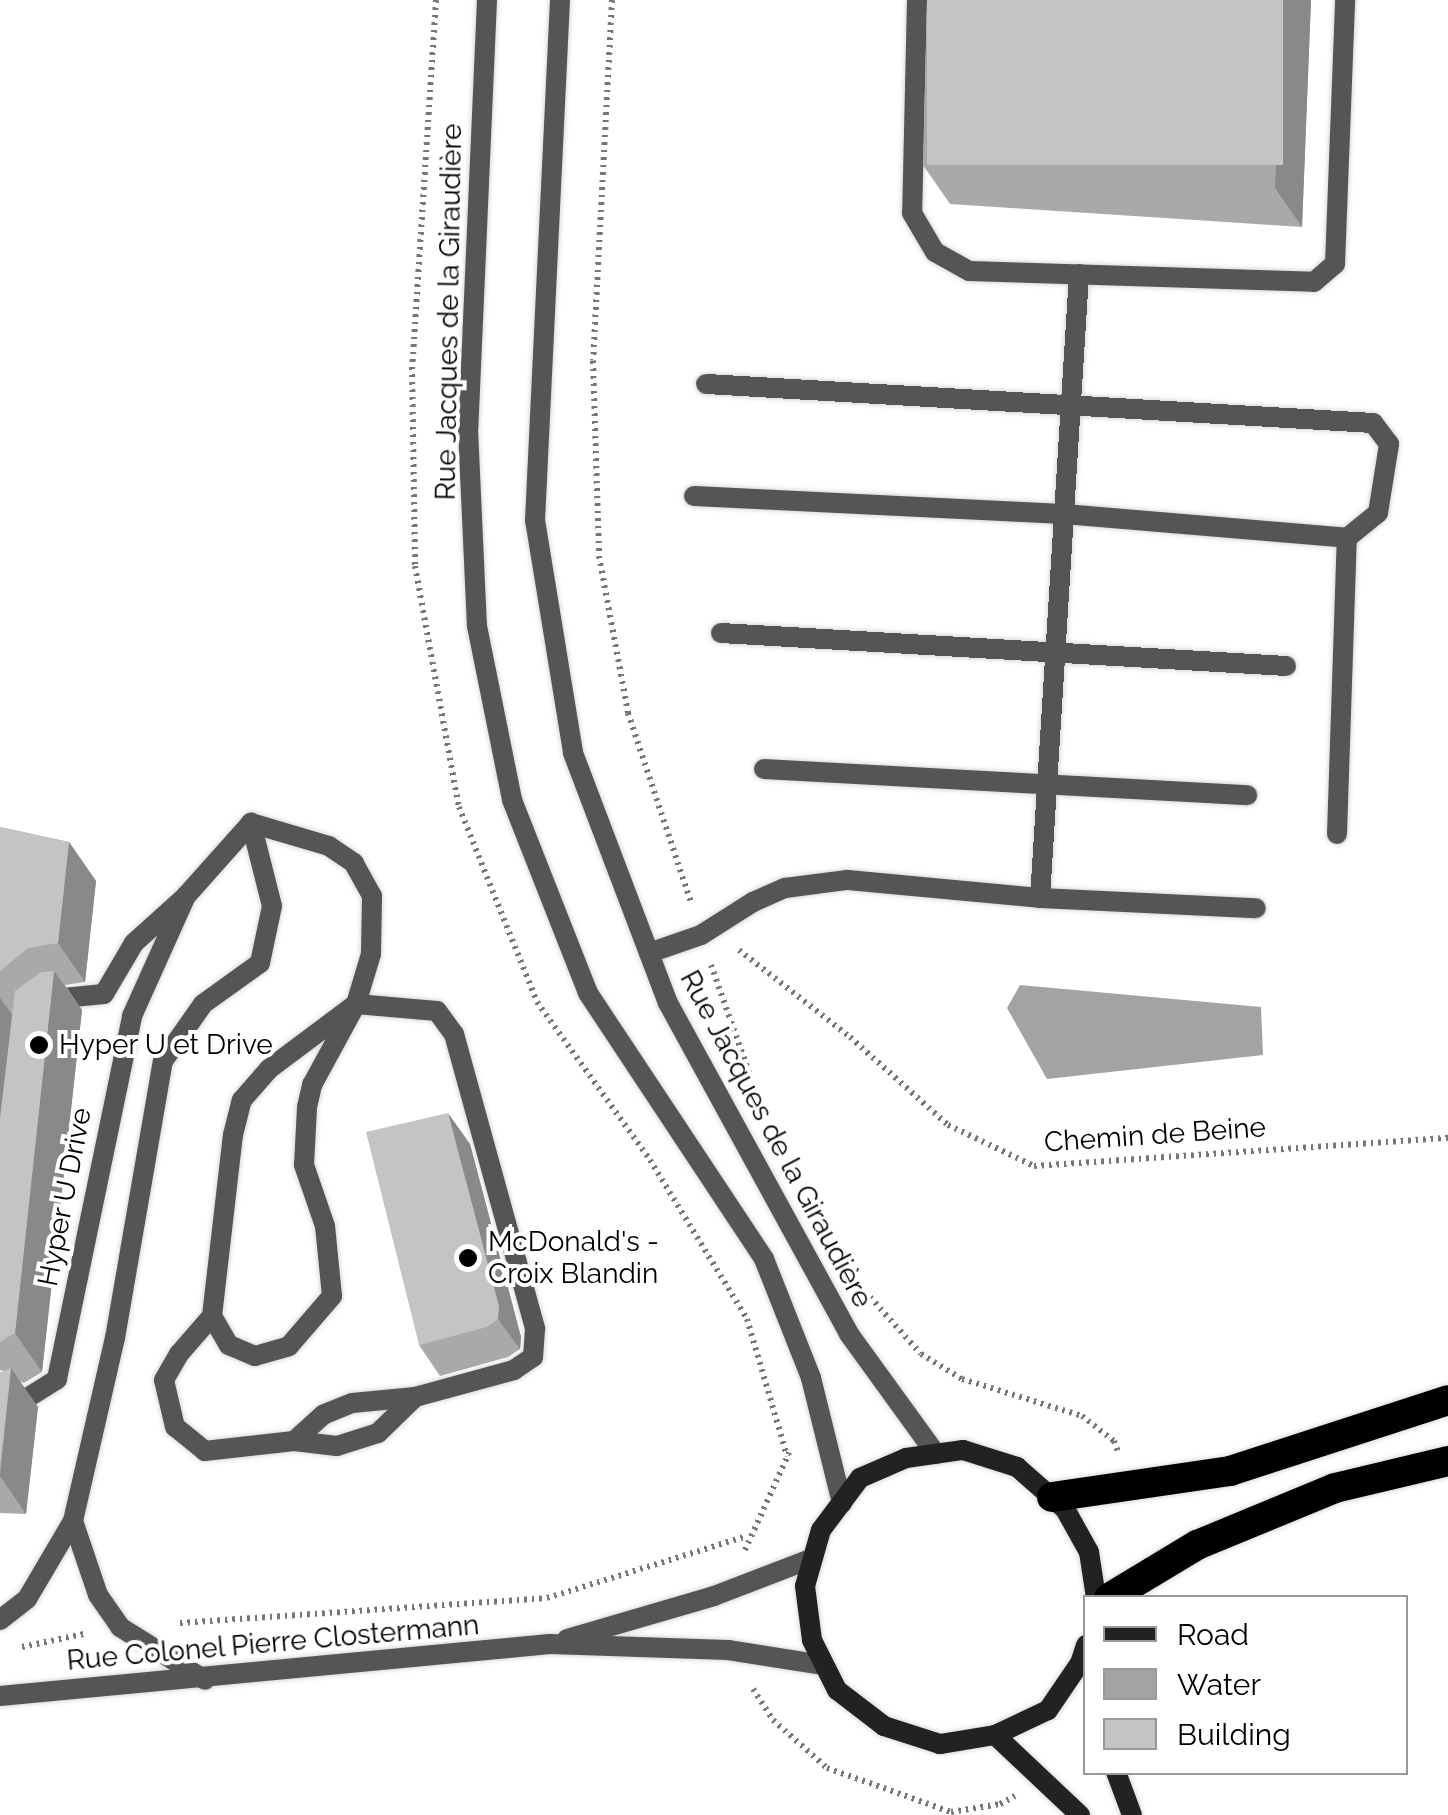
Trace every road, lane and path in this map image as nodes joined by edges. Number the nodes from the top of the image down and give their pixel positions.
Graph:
1 (487, 0) edge
2 (560, 0) edge
3 (612, 0) edge
4 (918, 0) edge
5 (1345, 0) edge
6 (1079, 274) junction
7 (706, 384) dead end
8 (1071, 405) junction
9 (694, 496) dead end
10 (1064, 514) junction
11 (1347, 538) junction
12 (722, 633) dead end
13 (1055, 653) junction
14 (1286, 666) dead end
15 (764, 769) dead end
16 (1047, 784) junction
17 (1247, 796) dead end
18 (251, 823) junction
19 (1337, 834) dead end
20 (186, 896) junction
21 (1040, 898) junction
22 (1256, 908) dead end
23 (702, 936) junction
24 (649, 953) junction
25 (356, 1004) junction
26 (29, 1022) edge
27 (756, 1090) dead end
28 (1448, 1138) edge
29 (862, 1283) dead end
30 (212, 1316) junction
31 (0, 1383) edge
32 (415, 1397) junction
33 (1448, 1400) edge
34 (294, 1441) junction
35 (936, 1454) junction
36 (1448, 1461) edge
37 (1132, 1486) junction
38 (1052, 1497) junction
39 (842, 1503) junction
40 (73, 1521) junction
41 (748, 1536) dead end
42 (813, 1558) junction
43 (1096, 1595) edge
44 (1114, 1595) edge
45 (0, 1620) edge
46 (120, 1626) junction
47 (550, 1644) junction
48 (17, 1648) dead end
49 (1083, 1663) edge
50 (824, 1665) junction
51 (205, 1680) junction
52 (0, 1696) edge
53 (995, 1735) junction
54 (1117, 1775) edge
55 (1080, 1815) edge
56 (1132, 1815) edge

1 - 39 street, Rue Jacques de la Giraudière
2 - 24 street, Rue Jacques de la Giraudière
3 - 23 path
4 - 6 street
5 - 6 street
6 - 8 street
7 - 8 street
8 - 10 street
8 - 11 street
9 - 10 street
10 - 11 street
10 - 13 street
11 - 19 street
12 - 13 street
13 - 14 street
13 - 16 street
15 - 16 street
16 - 17 street
16 - 21 street
18 - 20 street
18 - 25 street
18 - 40 street
20 - 26 street
20 - 31 street, Hyper U Drive
21 - 22 street
21 - 23 street
23 - 24 street
23 - 27 path
23 - 28 path, Chemin de Beine
24 - 35 street, Rue Jacques de la Giraudière
25 - 30 street
25 - 30 street
25 - 32 street
29 - 37 path
30 - 34 street
32 - 34 street
32 - 34 street
33 - 37 highway
35 - 38 street
35 - 39 street
36 - 44 highway
37 - 38 highway
38 - 43 street
39 - 42 street
40 - 45 street
40 - 46 street
41 - 46 path
42 - 47 street, Rue Colonel Pierre Clostermann
42 - 50 street
46 - 48 path
46 - 51 street
47 - 50 street, Rue Colonel Pierre Clostermann
47 - 51 street, Rue Colonel Pierre Clostermann
49 - 53 street
50 - 53 street
51 - 52 street, Rue Colonel Pierre Clostermann
53 - 55 street
54 - 56 street

